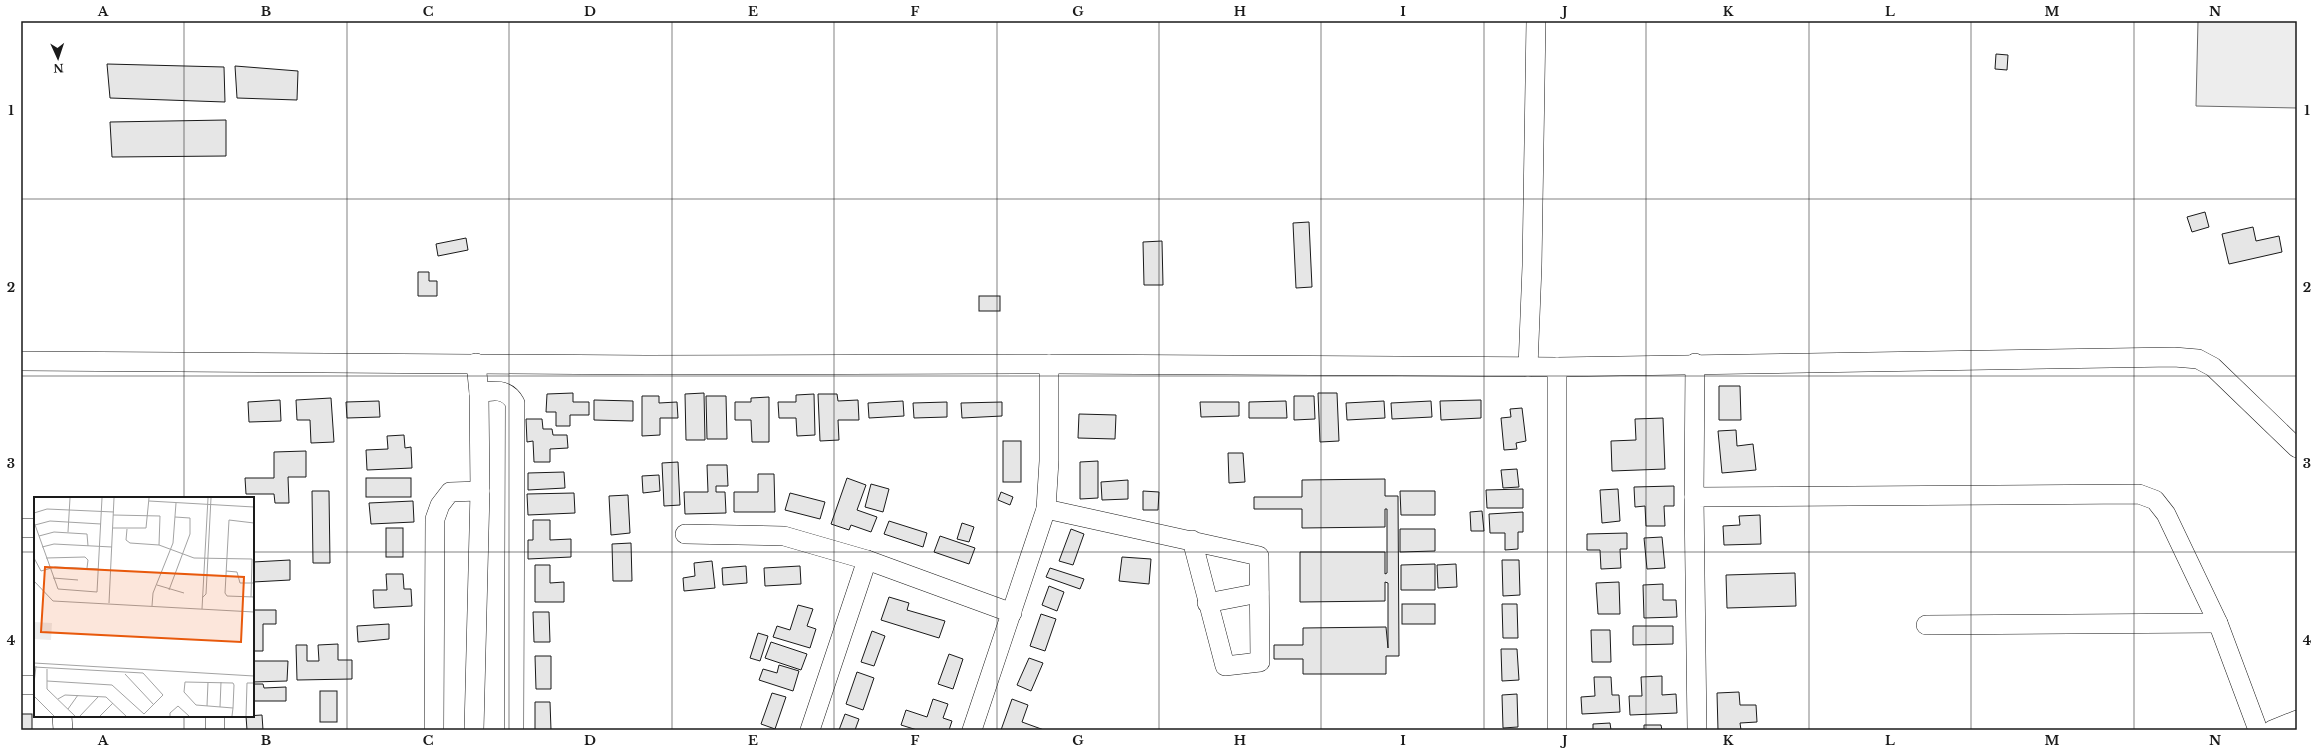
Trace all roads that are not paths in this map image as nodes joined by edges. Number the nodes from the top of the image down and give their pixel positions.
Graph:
1 (1536, 21) edge
2 (21, 360) edge
3 (476, 363) junction
4 (1695, 363) junction
5 (1049, 364) junction
6 (1528, 367) junction
7 (1557, 367) junction
8 (479, 393) junction
9 (2297, 448) edge
10 (480, 491) junction
11 (1694, 497) junction
12 (1046, 509) junction
13 (21, 528) edge
14 (34, 528) edge
15 (685, 534) dead end
16 (1192, 540) junction
17 (867, 560) junction
18 (1259, 593) junction
19 (1207, 603) junction
20 (1012, 613) junction
21 (2218, 623) junction
22 (1926, 625) dead end
23 (21, 685) edge
24 (34, 685) edge
25 (62, 717) edge
26 (215, 717) edge
27 (2297, 720) edge
28 (62, 730) edge
29 (215, 730) edge
30 (434, 730) edge
31 (474, 730) edge
32 (514, 730) edge
33 (810, 730) edge
34 (972, 730) edge
35 (1557, 730) edge
36 (1697, 730) edge
37 (2258, 730) edge
38 (2272, 730) edge

1 - 6 street
2 - 3 street
3 - 5 street
3 - 8 street
4 - 7 street
4 - 9 street
4 - 11 street
5 - 6 street
5 - 12 street
6 - 7 street
7 - 35 street
8 - 10 street
8 - 32 street
10 - 30 street
10 - 31 street
11 - 21 street
11 - 36 street
12 - 16 street
12 - 20 street
13 - 14 street
15 - 17 street
16 - 18 street
16 - 19 street
17 - 20 street
17 - 33 street
18 - 19 street
18 - 19 street
20 - 34 street
21 - 22 street
21 - 37 street
23 - 24 street
25 - 28 street
26 - 29 street
27 - 38 street

